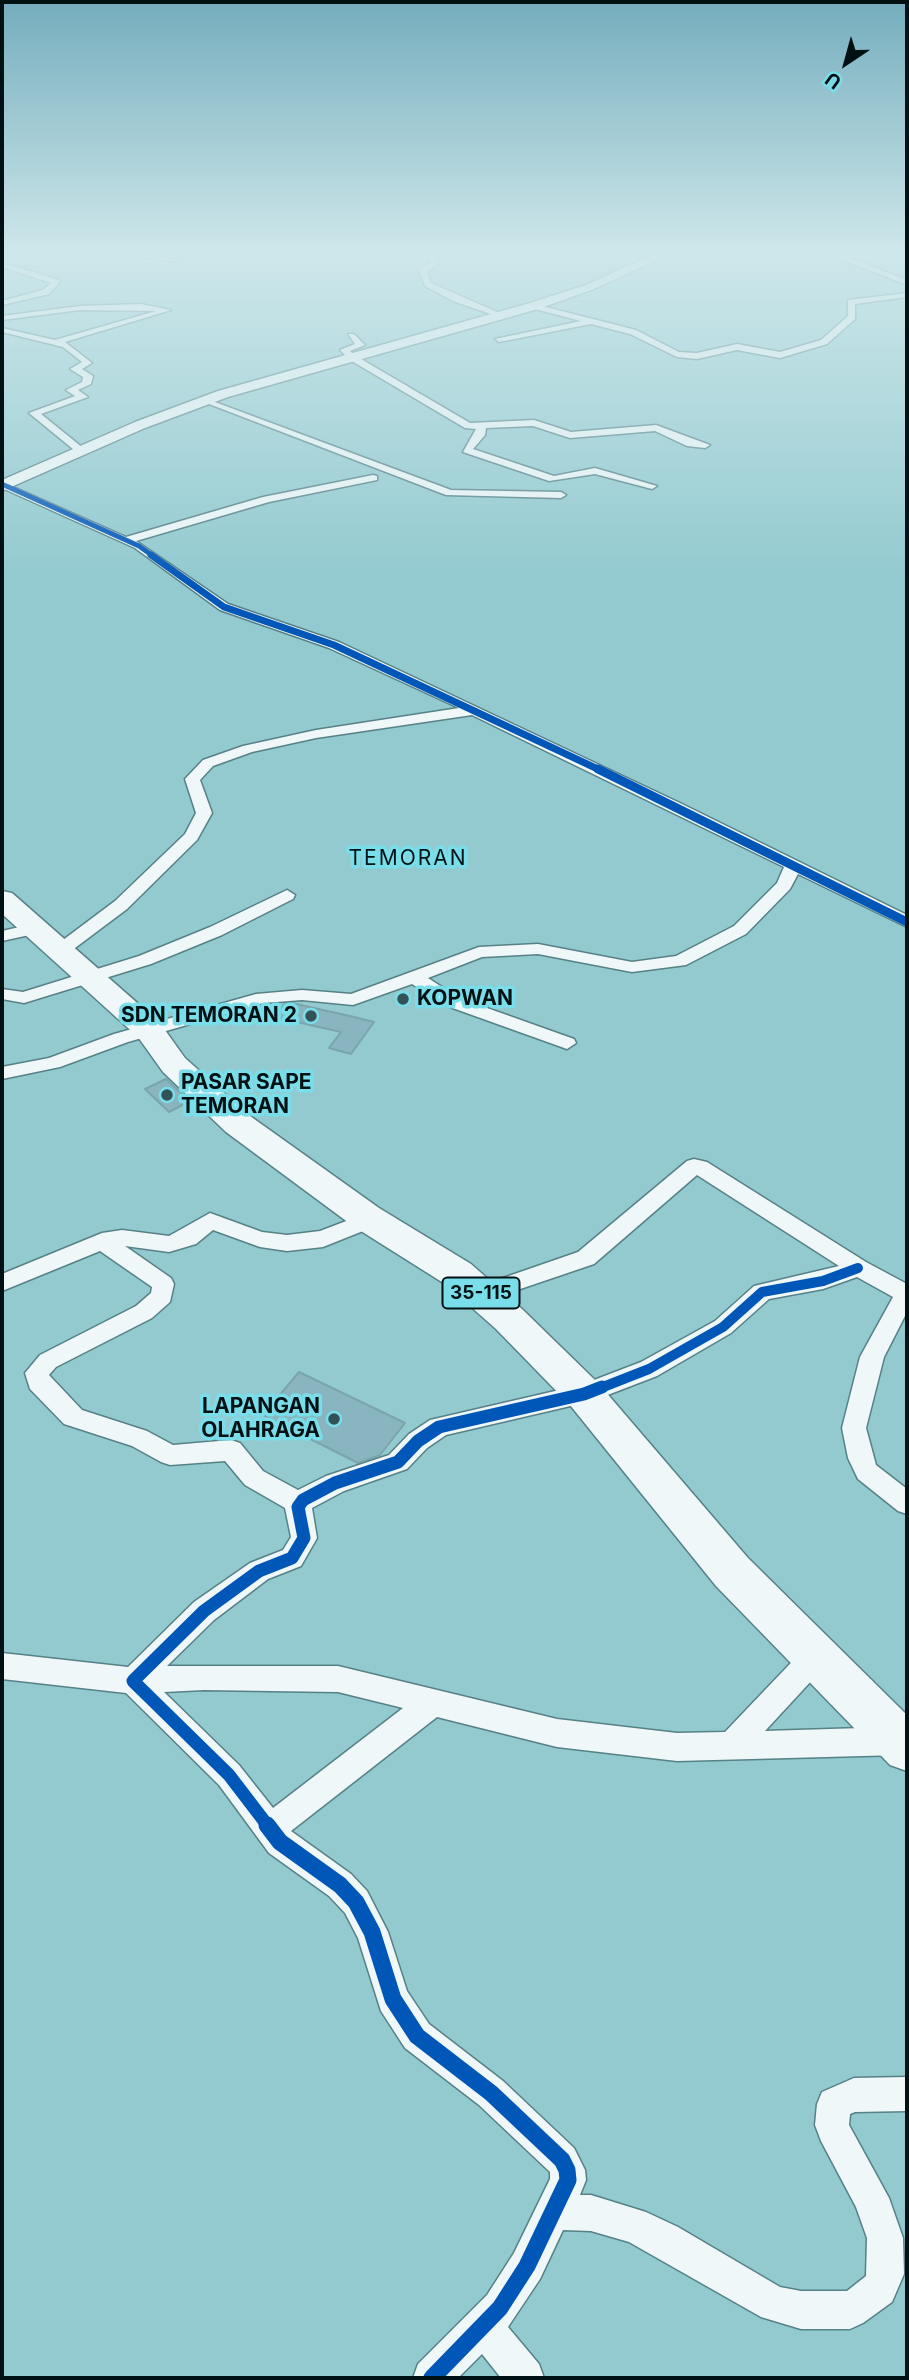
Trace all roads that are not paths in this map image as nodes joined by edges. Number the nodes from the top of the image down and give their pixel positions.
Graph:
1 (88, 363) edge
2 (335, 363) edge
3 (361, 363) edge
4 (207, 400) junction
5 (481, 427) junction
6 (705, 445) dead end
7 (907, 448) edge
8 (83, 452) junction
9 (907, 455) edge
10 (373, 478) dead end
11 (3, 486) edge
12 (652, 486) dead end
13 (561, 495) dead end
14 (127, 540) junction
15 (474, 710) junction
16 (793, 866) junction
17 (287, 895) dead end
18 (2, 898) edge
19 (907, 922) edge
20 (33, 938) edge
21 (92, 978) junction
22 (416, 978) junction
23 (2, 994) edge
24 (149, 1030) junction
25 (567, 1043) dead end
26 (2, 1073) edge
27 (370, 1220) junction
28 (102, 1241) junction
29 (858, 1268) junction
30 (2, 1283) edge
31 (482, 1294) junction
32 (907, 1294) edge
33 (584, 1394) junction
34 (299, 1503) junction
35 (907, 1503) edge
36 (816, 1656) junction
37 (2, 1666) edge
38 (133, 1681) junction
39 (432, 1703) junction
40 (905, 1742) edge
41 (732, 1745) junction
42 (270, 1829) junction
43 (907, 2094) edge
44 (553, 2212) junction
45 (484, 2328) junction
46 (432, 2378) edge
47 (526, 2378) edge

1 - 8 street
2 - 4 street
3 - 5 street
4 - 8 street
4 - 13 street
5 - 6 street
5 - 12 street
7 - 9 street
8 - 11 street
10 - 14 street
11 - 14 street
14 - 15 street
15 - 16 street
15 - 20 street
16 - 19 street
16 - 22 street
17 - 21 street
18 - 20 main road, 35-115
20 - 21 main road, 35-115
21 - 23 street
21 - 24 main road, 35-115
22 - 24 street
22 - 25 street
24 - 26 street
24 - 27 main road, 35-115
27 - 28 street
27 - 31 main road, 35-115
28 - 30 street
28 - 34 street
29 - 31 street
29 - 32 street
29 - 33 street
31 - 33 main road, 35-115
32 - 35 street
33 - 34 street
33 - 36 main road, 35-115
34 - 38 street
36 - 40 main road, 35-115
36 - 41 street
37 - 38 street
38 - 39 street
38 - 42 street
39 - 41 street
39 - 42 street
40 - 41 street
42 - 44 street
43 - 44 street
44 - 45 street
45 - 46 street
45 - 47 street

